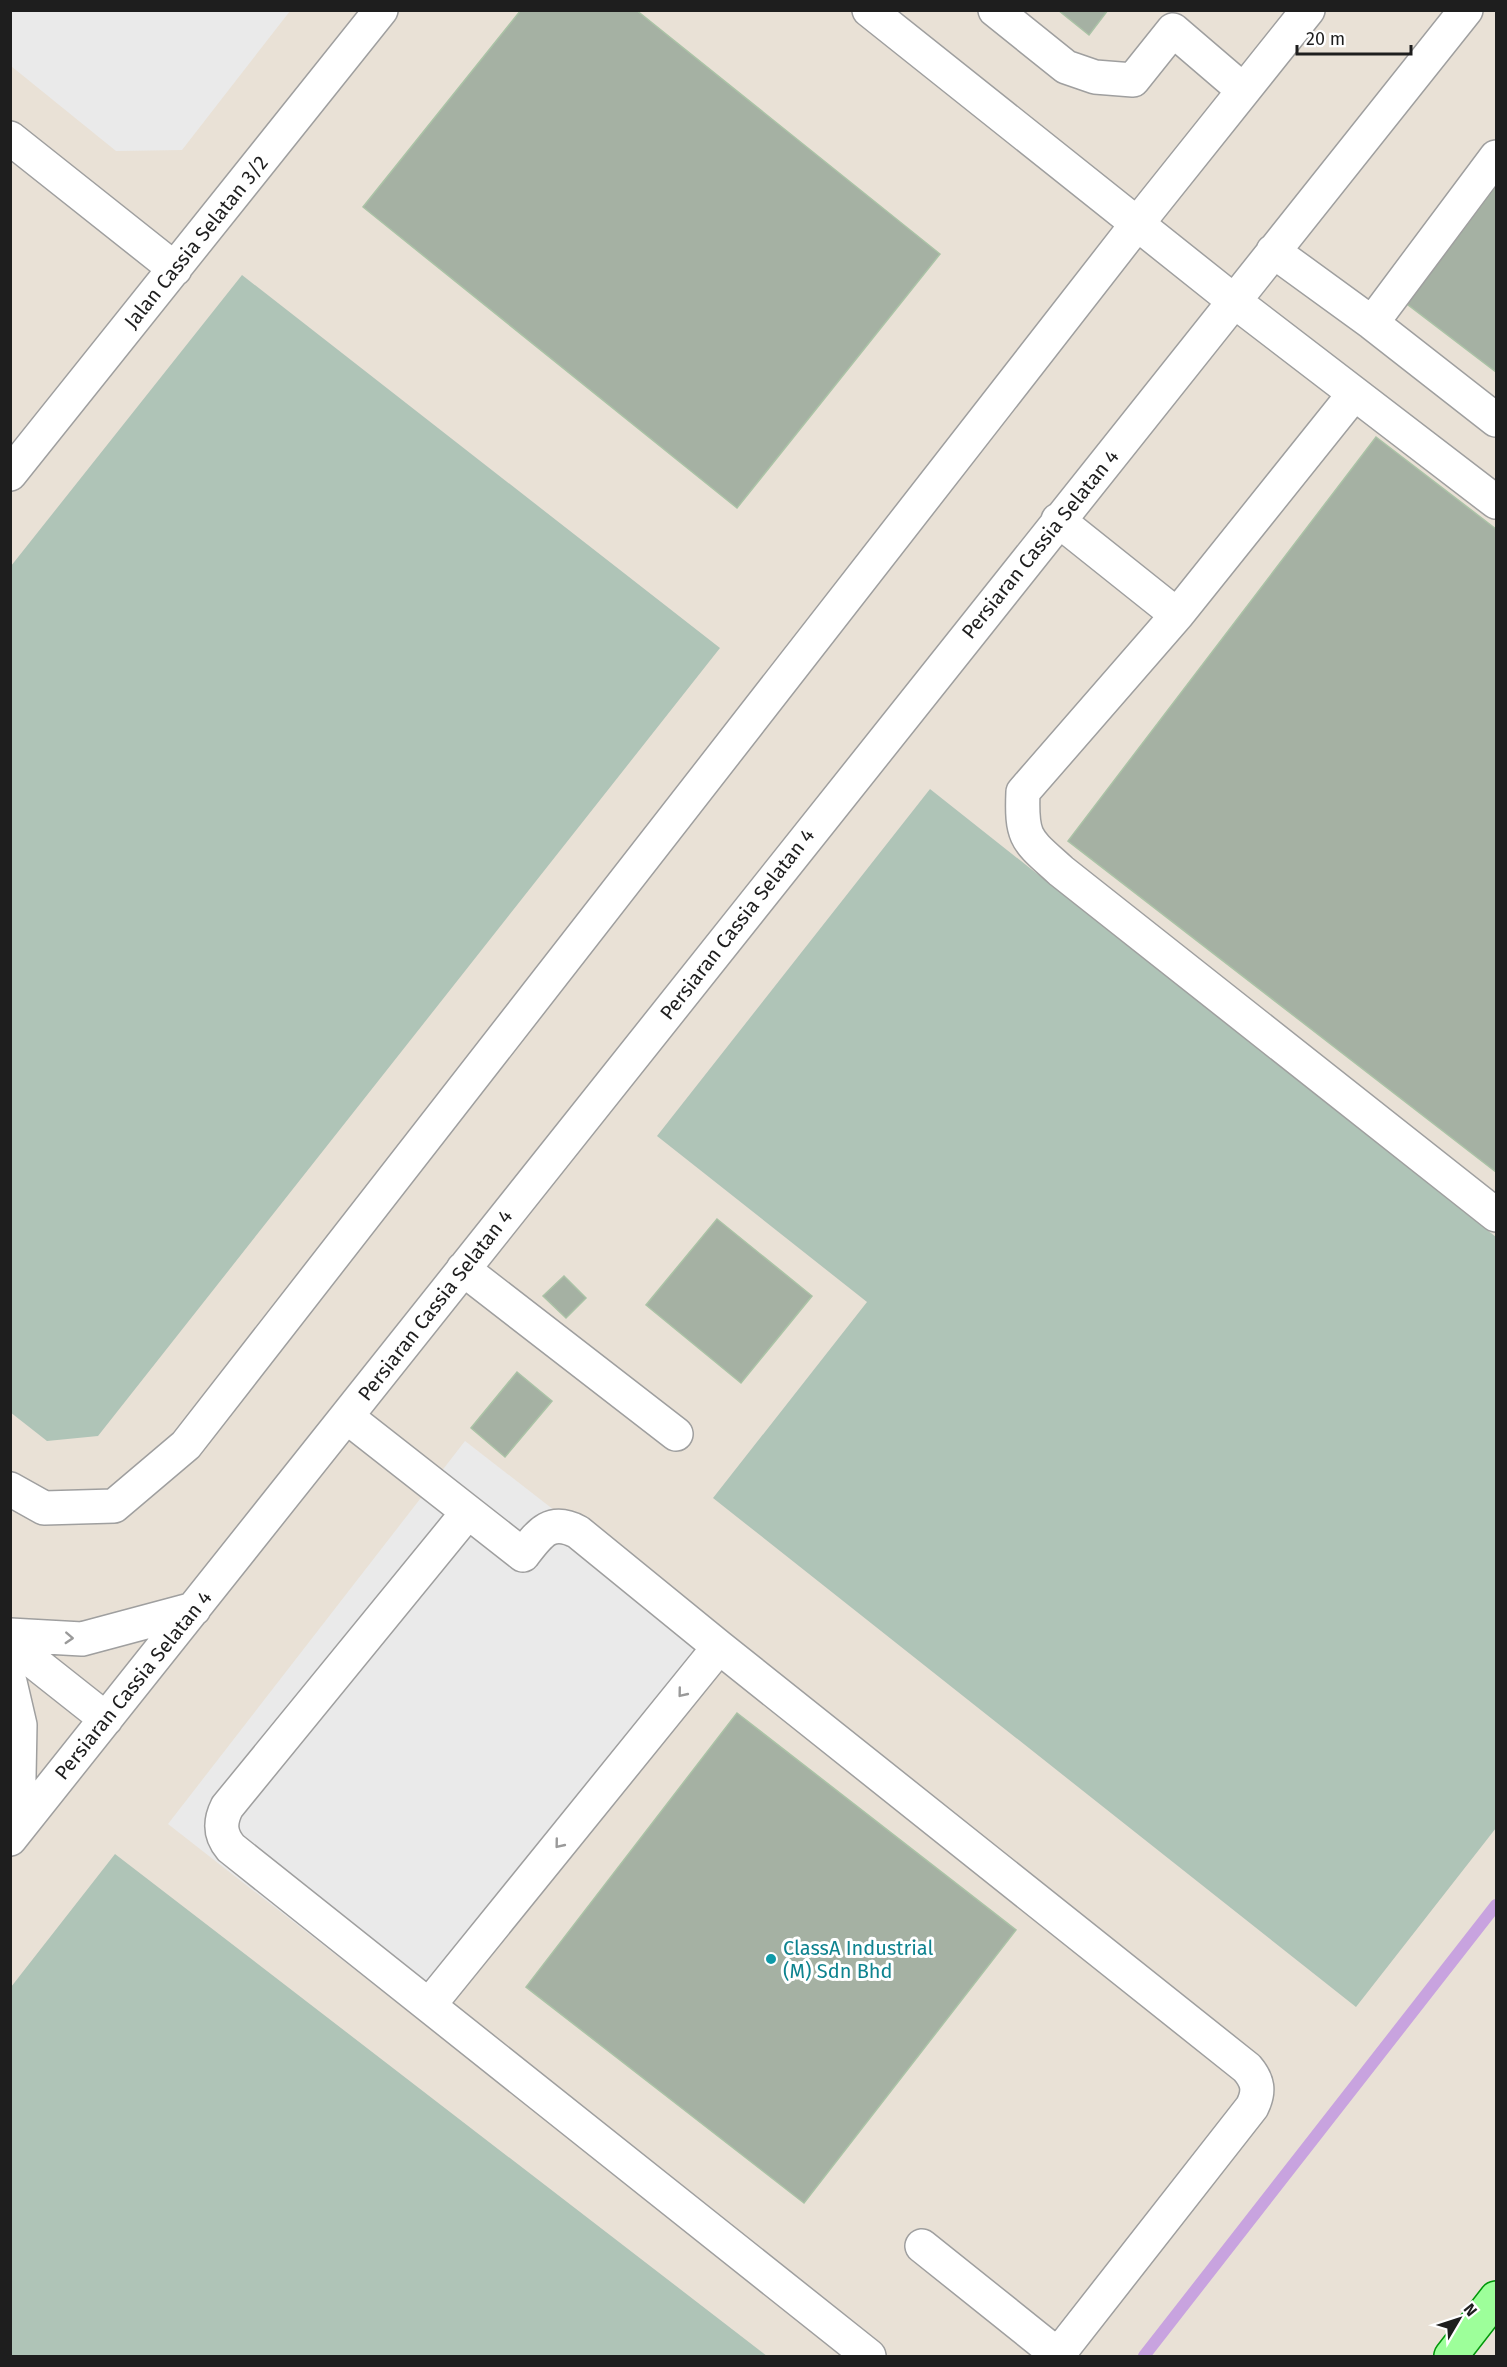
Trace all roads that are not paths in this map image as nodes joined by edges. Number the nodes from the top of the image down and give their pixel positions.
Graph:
1 (381, 10) edge
2 (869, 10) edge
3 (995, 10) edge
4 (1308, 10) edge
5 (1466, 10) edge
6 (1243, 90) junction
7 (10, 138) edge
8 (1497, 157) edge
9 (1137, 224) junction
10 (1273, 251) junction
11 (175, 269) junction
12 (1234, 301) junction
13 (1372, 323) junction
14 (1354, 394) junction
15 (1497, 420) edge
16 (10, 474) edge
17 (1497, 502) edge
18 (1059, 520) junction
19 (1177, 615) junction
20 (1497, 1215) edge
21 (463, 1269) junction
22 (347, 1417) junction
23 (676, 1434) dead end
24 (10, 1489) edge
25 (468, 1512) junction
26 (194, 1609) junction
27 (10, 1635) edge
28 (10, 1643) edge
29 (719, 1647) junction
30 (10, 1682) edge
31 (106, 1719) junction
32 (14, 1834) edge
33 (430, 2004) junction
34 (922, 2246) dead end
35 (1497, 2298) edge
36 (868, 2356) edge
37 (1058, 2356) edge
38 (1451, 2356) edge

1 - 11 street, Jalan Cassia Selatan 3/2
2 - 9 street
3 - 6 street
4 - 6 street
5 - 10 street, Persiaran Cassia Selatan 4
6 - 9 street
7 - 11 street
8 - 13 street
9 - 12 street
9 - 24 street
10 - 12 street, Persiaran Cassia Selatan 4
10 - 13 street
11 - 16 street, Jalan Cassia Selatan 3/2
12 - 14 street
12 - 18 street, Persiaran Cassia Selatan 4
13 - 15 street
14 - 17 street
14 - 19 street
18 - 19 street
18 - 21 street, Persiaran Cassia Selatan 4
19 - 20 street
21 - 22 street, Persiaran Cassia Selatan 4
21 - 23 street
22 - 25 street
22 - 26 street, Persiaran Cassia Selatan 4
25 - 29 street
25 - 33 street
27 -> 26 street
26 - 31 street, Persiaran Cassia Selatan 4
28 - 31 street
29 -> 33 street
29 - 37 street
30 - 32 street
31 - 32 street, Persiaran Cassia Selatan 4
33 - 36 street
34 - 37 street
35 - 38 main road

